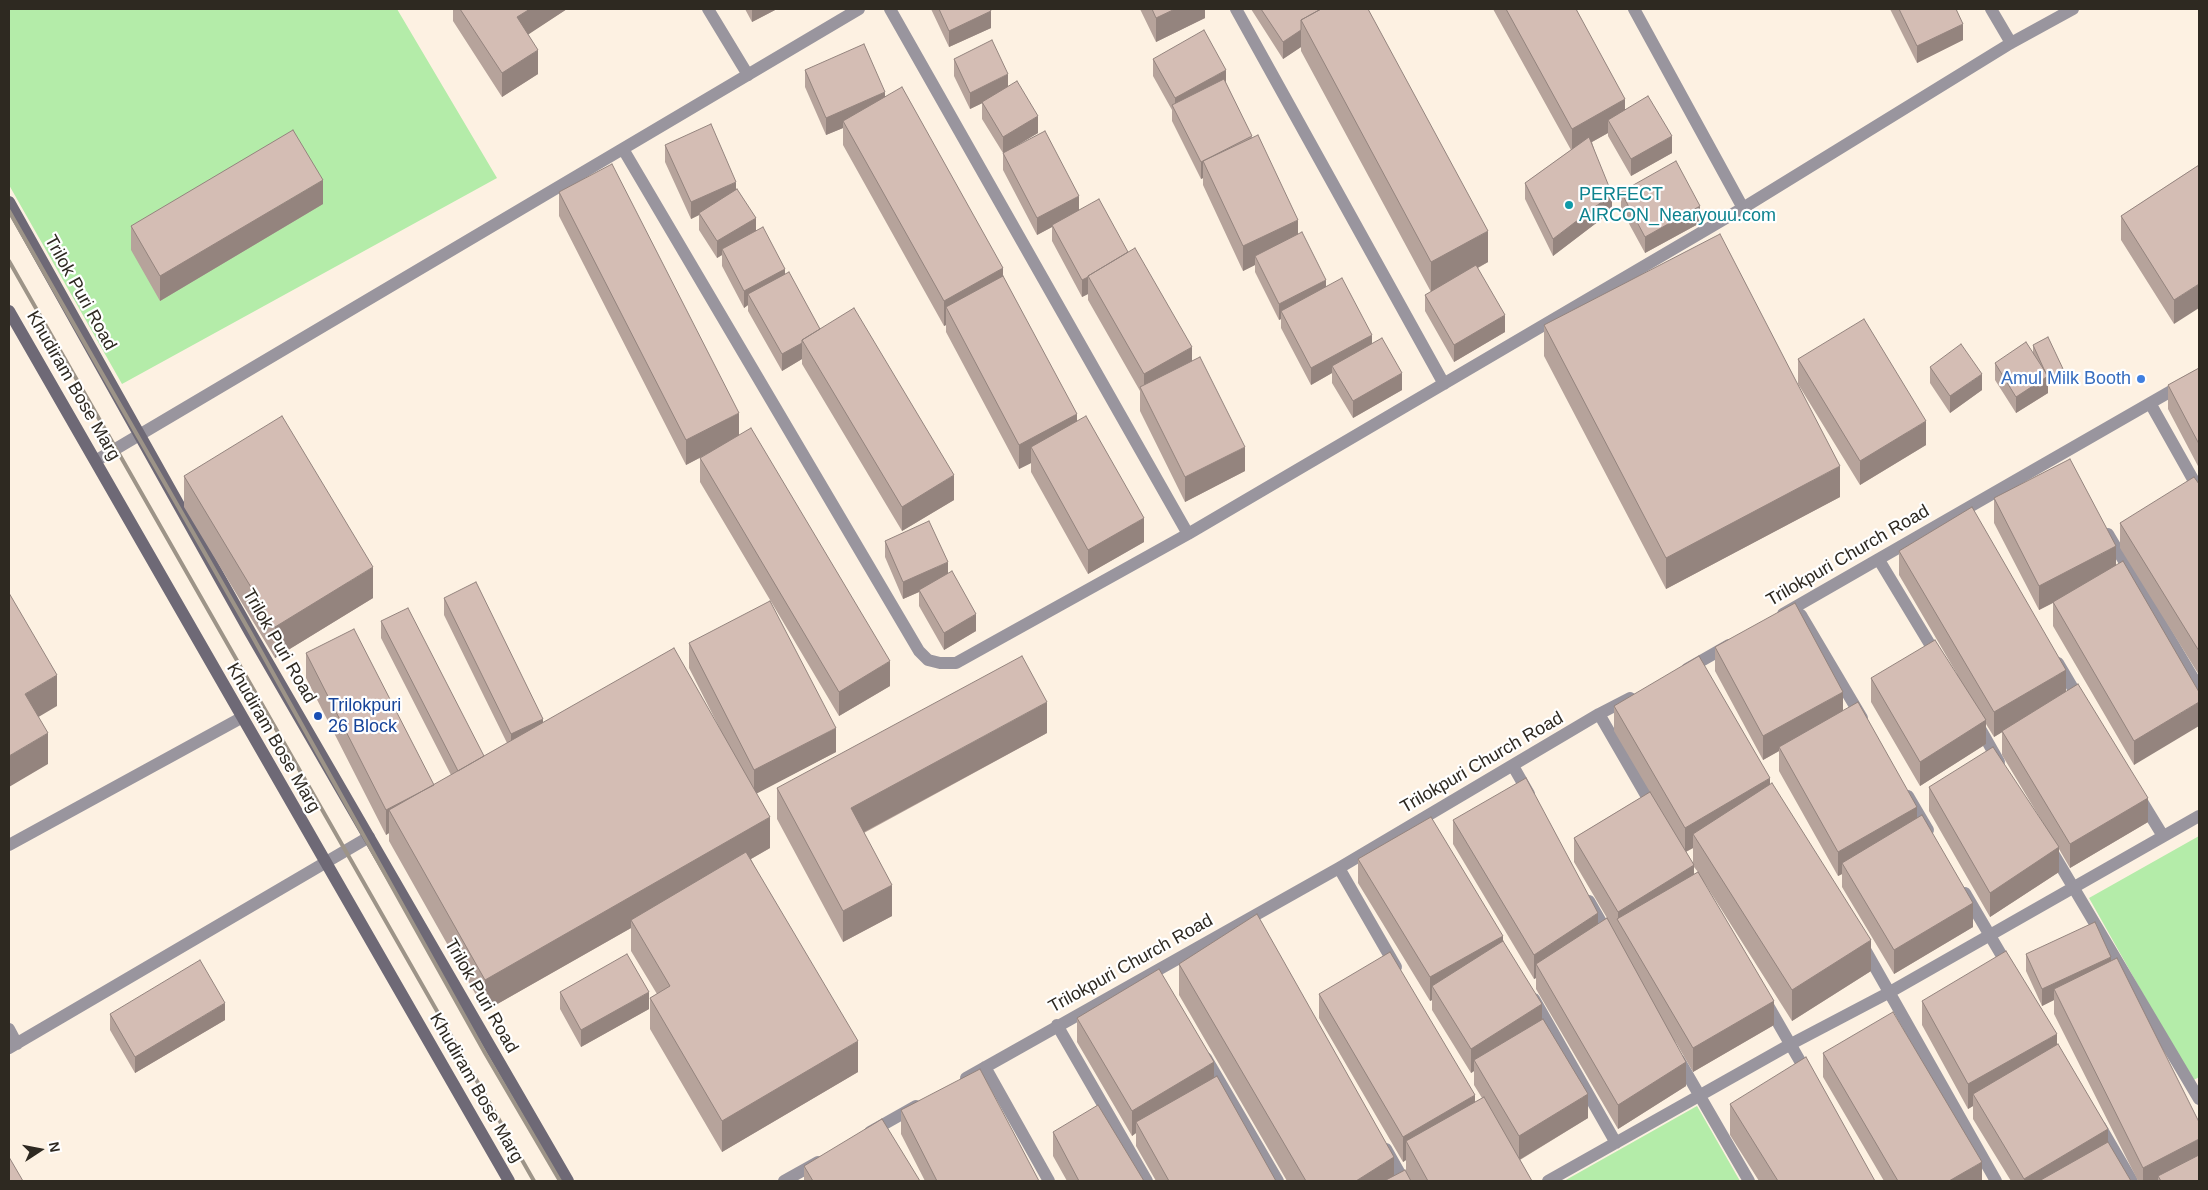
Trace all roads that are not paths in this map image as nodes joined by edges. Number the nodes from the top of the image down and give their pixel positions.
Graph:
1 (708, 9) edge
2 (859, 9) edge
3 (890, 9) edge
4 (1236, 9) edge
5 (1634, 9) edge
6 (1991, 9) edge
7 (2073, 9) edge
8 (2011, 43) junction
9 (748, 74) junction
10 (623, 149) junction
11 (9, 202) edge
12 (1743, 208) junction
13 (9, 310) edge
14 (2199, 375) edge
15 (1444, 384) junction
16 (2150, 403) junction
17 (139, 434) junction
18 (96, 460) junction
19 (2199, 490) edge
20 (2100, 521) edge
21 (1188, 534) junction
22 (1879, 560) junction
23 (1796, 606) junction
24 (1772, 620) edge
25 (1740, 639) edge
26 (2051, 652) edge
27 (1944, 669) edge
28 (1675, 675) edge
29 (2199, 688) edge
30 (1641, 692) edge
31 (1969, 711) edge
32 (2086, 711) edge
33 (1599, 714) junction
34 (241, 718) junction
35 (1871, 733) edge
36 (1513, 766) junction
37 (2004, 770) edge
38 (1900, 783) edge
39 (2132, 786) edge
40 (1538, 809) edge
41 (2199, 816) edge
42 (1663, 824) edge
43 (2163, 836) junction
44 (369, 837) junction
45 (2044, 837) edge
46 (1935, 842) edge
47 (9, 845) edge
48 (325, 863) junction
49 (1339, 868) junction
50 (1960, 884) edge
51 (1582, 888) edge
52 (2074, 888) junction
53 (1856, 933) edge
54 (1990, 935) junction
55 (1616, 948) edge
56 (2014, 977) edge
57 (1402, 978) edge
58 (1527, 987) edge
59 (1890, 992) junction
60 (1761, 993) edge
61 (1057, 1026) junction
62 (9, 1029) edge
63 (1791, 1044) junction
64 (13, 1046) edge
65 (1200, 1047) edge
66 (1674, 1053) edge
67 (985, 1067) junction
68 (952, 1086) edge
69 (1815, 1087) edge
70 (2197, 1092) edge
71 (1699, 1096) junction
72 (926, 1100) edge
73 (2092, 1113) edge
74 (1379, 1138) edge
75 (858, 1139) edge
76 (1616, 1143) junction
77 (825, 1158) edge
78 (790, 1180) edge
79 (509, 1181) edge
80 (568, 1181) edge
81 (1049, 1181) edge
82 (1147, 1181) edge
83 (1278, 1181) edge
84 (1404, 1181) edge
85 (1548, 1181) edge
86 (1749, 1181) edge
87 (1996, 1181) edge
88 (2132, 1181) edge

1 - 9 street
2 - 9 street
3 - 21 street
4 - 15 street
5 - 12 street
6 - 8 street
7 - 8 street
8 - 12 street
9 - 10 street
10 - 17 street
10 - 21 street
11 - 17 street, Trilok Puri Road
12 - 15 street
13 - 18 street, Khudiram Bose Marg
14 - 16 street, Trilokpuri Church Road
15 - 21 street
16 - 19 street
16 - 22 street, Trilokpuri Church Road
17 - 18 street
17 - 44 street, Trilok Puri Road
18 - 34 street, Khudiram Bose Marg
20 - 29 street
22 - 23 street, Trilokpuri Church Road
22 - 27 street
23 - 24 street, Trilokpuri Church Road
23 - 35 street
25 - 28 street
26 - 32 street
30 - 33 street, Trilokpuri Church Road
31 - 37 street
33 - 36 street, Trilokpuri Church Road
33 - 42 street
34 - 47 street
34 - 48 street, Khudiram Bose Marg
36 - 40 street
36 - 49 street, Trilokpuri Church Road
38 - 46 street
39 - 43 street
41 - 43 street
43 - 52 street
44 - 48 street
44 - 80 street, Trilok Puri Road
45 - 52 street
48 - 64 street
48 - 79 street, Khudiram Bose Marg
49 - 57 street
49 - 61 street, Trilokpuri Church Road
50 - 54 street
51 - 55 street
52 - 54 street
52 - 70 street
53 - 59 street
54 - 56 street
54 - 59 street
58 - 76 street
59 - 63 street
59 - 87 street
60 - 63 street
61 - 67 street, Trilokpuri Church Road
61 - 82 street
62 - 64 street
63 - 69 street
63 - 71 street
65 - 83 street
66 - 71 street
67 - 68 street, Trilokpuri Church Road
67 - 81 street
71 - 76 street
71 - 86 street
72 - 75 street
73 - 88 street
74 - 84 street
76 - 85 street
77 - 78 street

